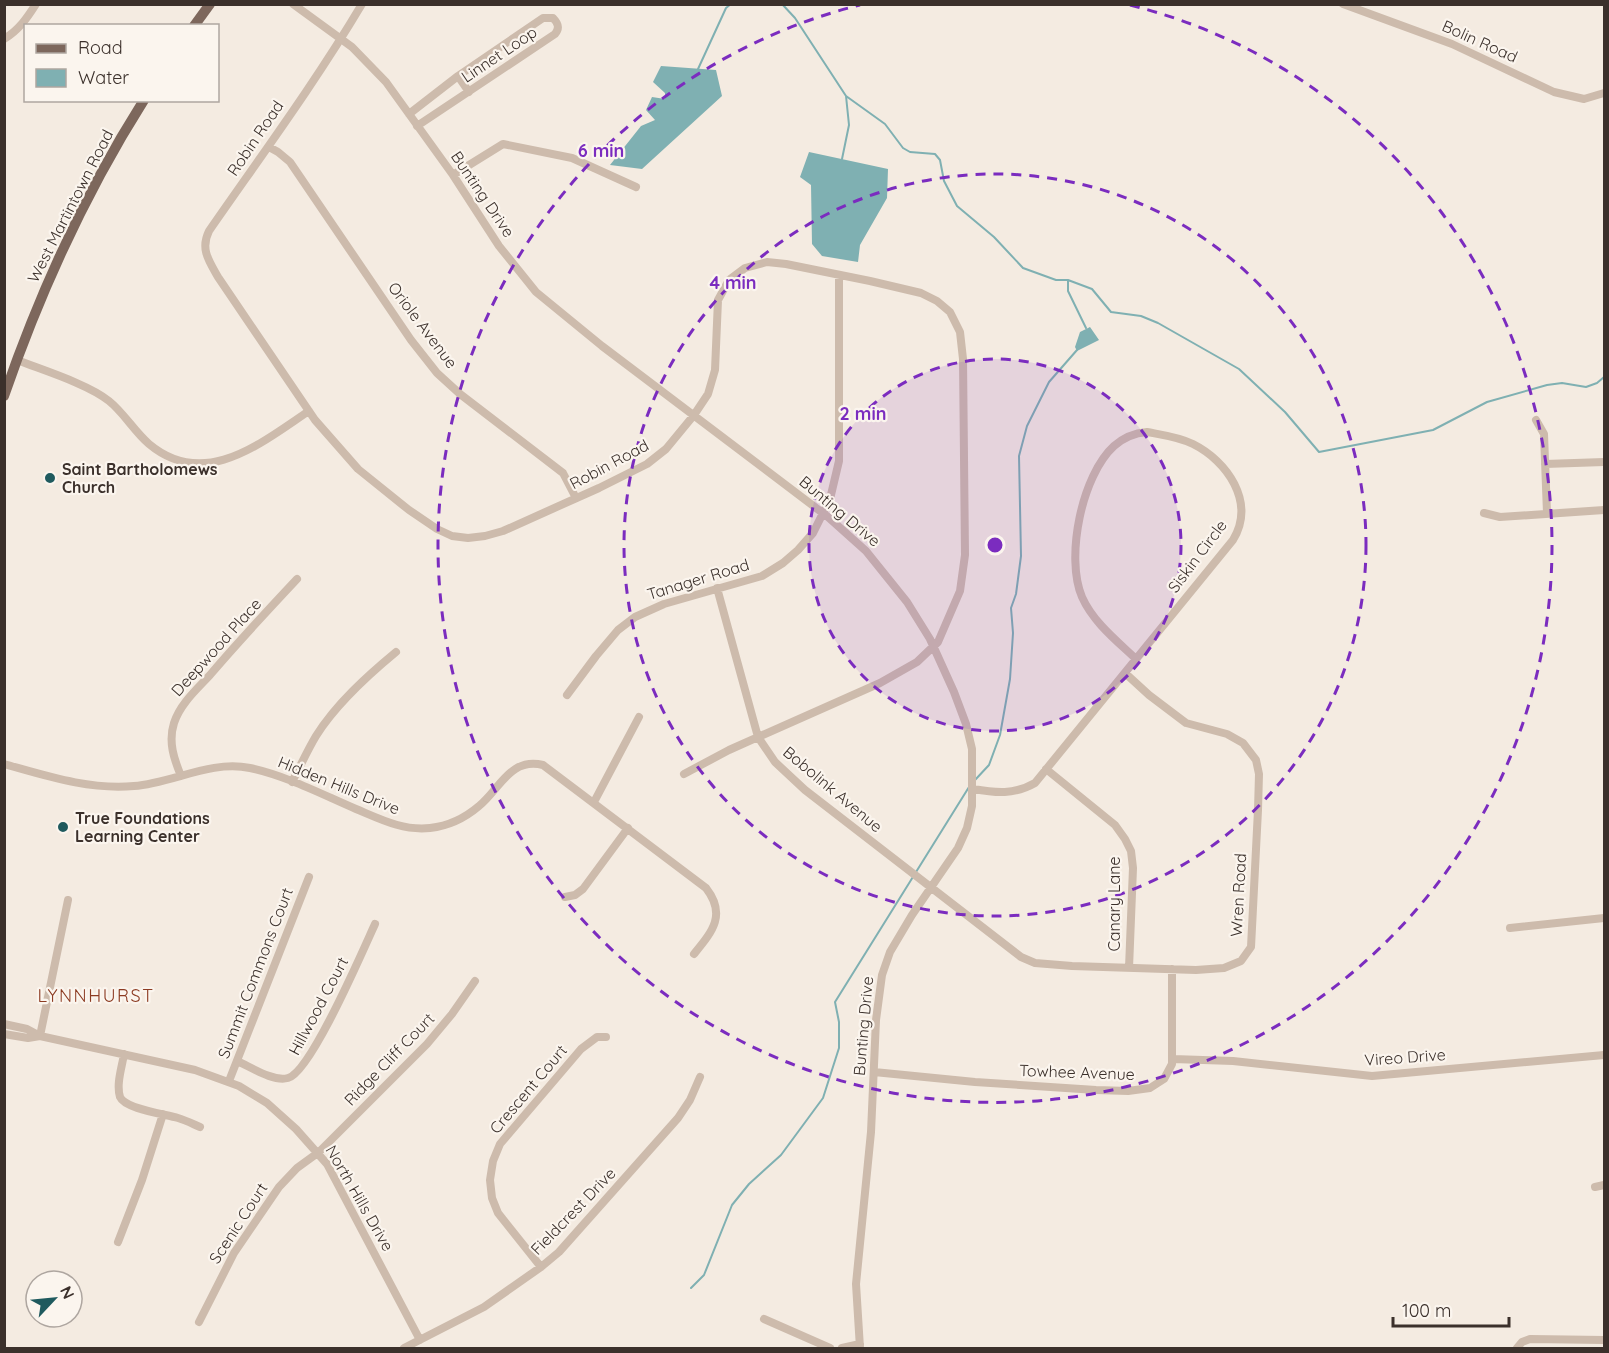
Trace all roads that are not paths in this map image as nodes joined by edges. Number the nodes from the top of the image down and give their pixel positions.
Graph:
1 (36, 4) edge
2 (210, 4) edge
3 (293, 4) edge
4 (362, 4) edge
5 (1343, 4) edge
6 (195, 24) edge
7 (4, 39) edge
8 (342, 39) junction
9 (458, 76) junction
10 (469, 92) junction
11 (1605, 93) edge
12 (143, 102) edge
13 (409, 114) junction
14 (417, 126) junction
15 (269, 147) junction
16 (453, 175) junction
17 (636, 187) dead end
18 (839, 275) junction
19 (17, 360) junction
20 (4, 396) edge
21 (309, 411) junction
22 (694, 415) junction
23 (1536, 420) dead end
24 (1605, 462) edge
25 (1545, 464) junction
26 (576, 498) junction
27 (1605, 510) edge
28 (823, 513) junction
29 (1484, 513) dead end
30 (1547, 513) junction
31 (297, 579) dead end
32 (717, 588) junction
33 (934, 648) junction
34 (396, 652) dead end
35 (1136, 659) junction
36 (1125, 673) junction
37 (567, 695) dead end
38 (639, 717) dead end
39 (758, 737) junction
40 (4, 764) edge
41 (1046, 769) junction
42 (684, 774) dead end
43 (181, 776) junction
44 (292, 782) junction
45 (973, 789) junction
46 (594, 802) junction
47 (628, 828) junction
48 (309, 877) dead end
49 (931, 887) junction
50 (565, 897) dead end
51 (68, 900) dead end
52 (1605, 918) edge
53 (375, 924) dead end
54 (1510, 928) dead end
55 (694, 954) dead end
56 (1129, 968) junction
57 (1172, 969) junction
58 (475, 981) dead end
59 (4, 1024) edge
60 (4, 1034) edge
61 (40, 1036) junction
62 (606, 1036) dead end
63 (124, 1054) junction
64 (1605, 1055) edge
65 (1173, 1059) junction
66 (237, 1061) junction
67 (874, 1072) junction
68 (700, 1077) dead end
69 (229, 1081) junction
70 (163, 1114) junction
71 (200, 1126) dead end
72 (319, 1152) junction
73 (1605, 1185) edge
74 (1595, 1187) dead end
75 (118, 1242) dead end
76 (541, 1267) junction
77 (764, 1319) dead end
78 (199, 1322) dead end
79 (420, 1340) junction
80 (1605, 1340) edge
81 (860, 1346) edge
82 (404, 1348) edge
83 (830, 1348) edge
84 (842, 1348) edge
85 (1516, 1348) edge

1 - 7 street
2 - 6 main road
3 - 8 street, Bunting Drive
4 - 8 street, Robin Road
5 - 11 street, Bolin Road
8 - 13 street, Bunting Drive
8 - 15 street, Robin Road
9 - 10 street
9 - 10 street, Linnet Loop
9 - 13 street, Linnet Loop
10 - 14 street, Linnet Loop
12 - 19 main road, West Martintown Road
13 - 14 street, Bunting Drive
14 - 16 street, Bunting Drive
15 - 21 street, Robin Road
15 - 26 street, Oriole Avenue
16 - 17 street
16 - 22 street, Bunting Drive
18 - 22 street, Robin Road
18 - 28 street, Tanager Road
18 - 33 street, Robin Road
19 - 20 main road, West Martintown Road
19 - 21 street
21 - 26 street, Robin Road
22 - 26 street, Robin Road
22 - 28 street, Bunting Drive
23 - 25 street
24 - 25 street
25 - 30 street
27 - 30 street
28 - 32 street, Tanager Road
28 - 33 street, Bunting Drive
29 - 30 street
31 - 43 street, Deepwood Place
32 - 37 street, Tanager Road
32 - 39 street, Bobolink Avenue
33 - 39 street, Robin Road
33 - 45 street, Bunting Drive
34 - 44 street
35 - 35 street, Siskin Circle
35 - 36 street, Siskin Circle
36 - 41 street, Siskin Circle
36 - 57 street, Wren Road
38 - 46 street
39 - 42 street, Robin Road
39 - 49 street, Bobolink Avenue
40 - 43 street, Hidden Hills Drive
41 - 45 street, Siskin Circle
41 - 56 street, Canary Lane
43 - 44 street, Hidden Hills Drive
44 - 46 street, Hidden Hills Drive
45 - 49 street, Bunting Drive
46 - 47 street, Hidden Hills Drive
47 - 50 street
47 - 55 street, Hidden Hills Drive
48 - 66 street, Summit Commons Court
49 - 56 street, Wren Road
49 - 67 street, Bunting Drive
51 - 61 street
52 - 54 street
53 - 66 street, Hillwood Court
56 - 57 street, Wren Road
57 - 65 street
58 - 72 street, Ridge Cliff Court
59 - 61 street, North Hills Drive
60 - 61 street, North Hills Drive
61 - 63 street, North Hills Drive
62 - 76 street, Crescent Court
63 - 69 street, North Hills Drive
63 - 70 street
64 - 65 street, Vireo Drive
65 - 67 street, Towhee Avenue
66 - 69 street, Summit Commons Court
67 - 81 street, Bunting Drive
68 - 76 street, Fieldcrest Drive
69 - 72 street, North Hills Drive
70 - 71 street
70 - 75 street
72 - 78 street, Scenic Court
72 - 79 street, North Hills Drive
73 - 74 street
76 - 79 street, Fieldcrest Drive
77 - 83 street
79 - 82 street, Fieldcrest Drive
80 - 85 street
81 - 84 street

